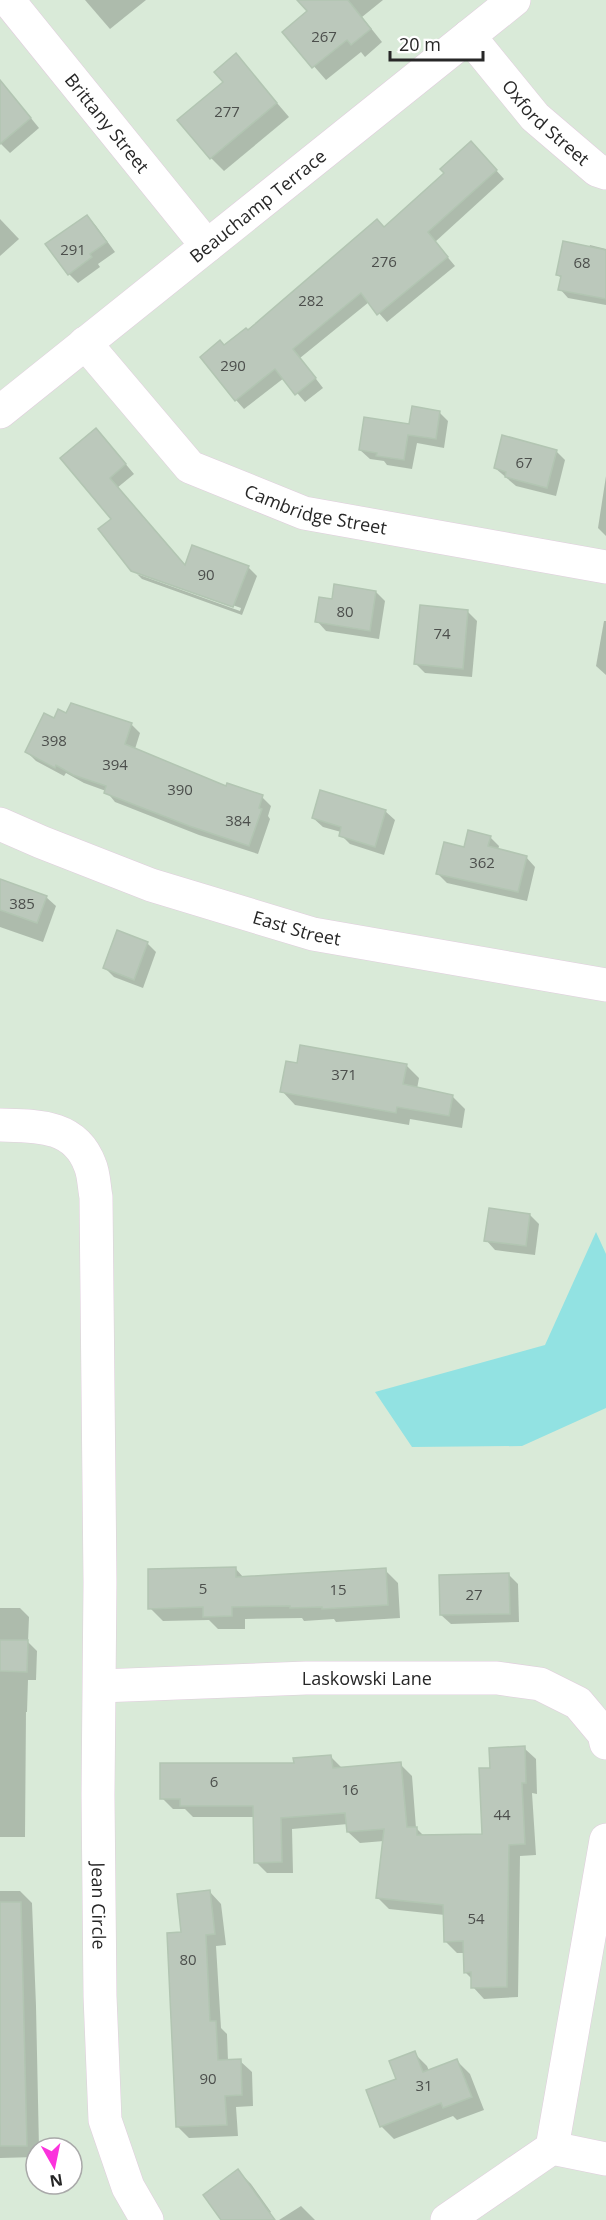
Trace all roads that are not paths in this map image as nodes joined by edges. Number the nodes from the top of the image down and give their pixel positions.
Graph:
1 (8, 0) edge
2 (514, 0) edge
3 (469, 36) junction
4 (606, 173) edge
5 (207, 246) junction
6 (85, 343) junction
7 (0, 412) edge
8 (606, 567) edge
9 (0, 824) edge
10 (606, 985) edge
11 (0, 1125) edge
12 (100, 1686) junction
13 (606, 1743) edge
14 (606, 1840) edge
15 (552, 2148) junction
16 (606, 2159) edge
17 (147, 2220) edge
18 (447, 2220) edge

1 - 5 street, Brittany Street
2 - 3 street, Beauchamp Terrace
3 - 4 street, Oxford Street
3 - 5 street, Beauchamp Terrace
5 - 6 street, Beauchamp Terrace
6 - 7 street, Beauchamp Terrace
6 - 8 street, Cambridge Street
9 - 10 street, East Street
11 - 12 street, Jean Circle
12 - 13 street, Laskowski Lane
12 - 17 street, Jean Circle
14 - 15 street
15 - 16 street
15 - 18 street

